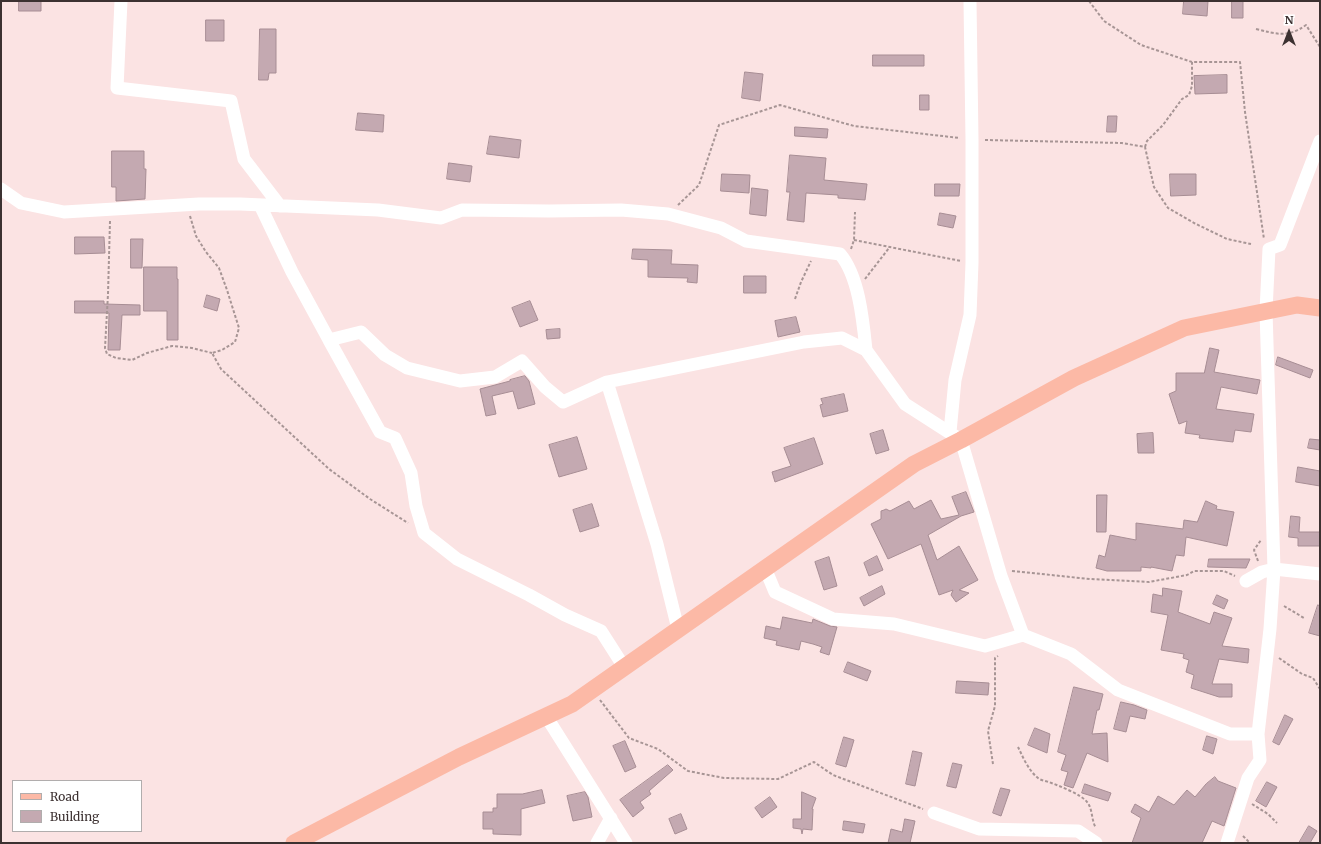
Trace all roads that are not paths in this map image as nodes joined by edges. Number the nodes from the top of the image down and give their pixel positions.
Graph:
1 (121, 1) edge
2 (970, 1) edge
3 (1320, 141) edge
4 (1, 189) edge
5 (260, 205) junction
6 (280, 206) junction
7 (1320, 308) edge
8 (1266, 312) junction
9 (329, 340) junction
10 (866, 350) junction
11 (607, 382) junction
12 (955, 436) junction
13 (765, 568) junction
14 (1274, 569) junction
15 (1320, 574) edge
16 (1246, 581) road end
17 (678, 629) junction
18 (1023, 635) junction
19 (624, 667) junction
20 (546, 716) junction
21 (1258, 734) junction
22 (934, 813) road end
23 (611, 818) junction
24 (294, 843) edge
25 (597, 843) edge
26 (626, 843) edge
27 (1096, 843) edge
28 (1226, 843) edge

1 - 6 street
2 - 12 street
3 - 8 street
4 - 5 street
5 - 6 street
5 - 9 street
6 - 10 street
7 - 8 main road
8 - 12 main road
8 - 14 street
9 - 11 street
9 - 19 street
10 - 11 street
10 - 12 street
11 - 17 street
12 - 13 main road
12 - 18 street
13 - 17 main road
13 - 18 street
14 - 15 street
14 - 16 street
14 - 21 street
17 - 19 main road
18 - 21 street
19 - 20 main road
20 - 23 street
20 - 24 main road
21 - 28 street
22 - 27 street
23 - 25 street
23 - 26 street

